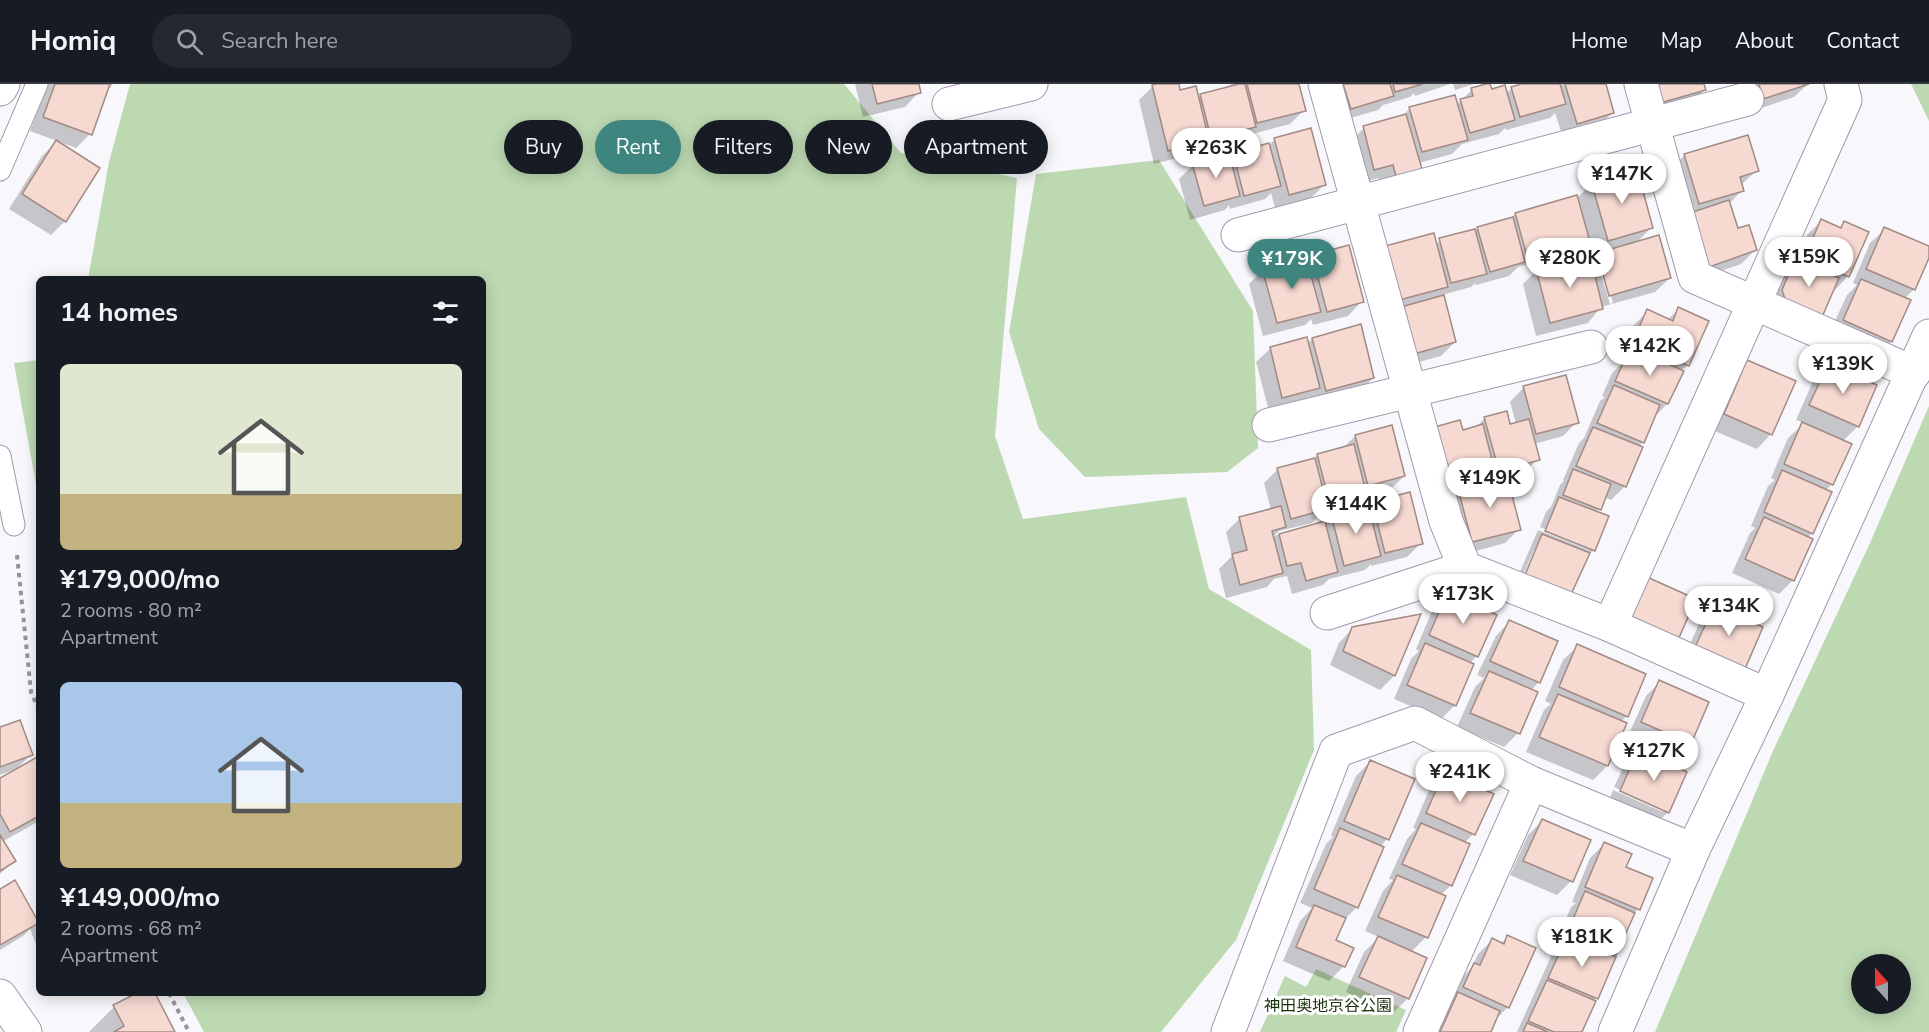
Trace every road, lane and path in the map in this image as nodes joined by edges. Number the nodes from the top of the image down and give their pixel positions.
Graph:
1 (3, 84) edge
2 (37, 84) edge
3 (1031, 84) edge
4 (1325, 84) edge
5 (1641, 84) edge
6 (1841, 84) edge
7 (0, 89) edge
8 (1748, 99) dead end
9 (949, 104) dead end
10 (1652, 125) junction
11 (0, 170) edge
12 (1358, 204) junction
13 (1238, 235) dead end
14 (1754, 303) junction
15 (1929, 336) edge
16 (1591, 347) dead end
17 (1914, 373) junction
18 (1409, 390) junction
19 (1269, 425) dead end
20 (0, 456) edge
21 (14, 525) joint
22 (1465, 568) junction
23 (1328, 613) dead end
24 (1610, 625) junction
25 (1767, 695) junction
26 (36, 703) edge
27 (1531, 783) junction
28 (1693, 850) junction
29 (0, 996) edge
30 (171, 996) edge
31 (25, 1032) edge
32 (189, 1032) edge
33 (1228, 1032) edge
34 (1420, 1032) edge
35 (1615, 1032) edge

1 - 7 street
2 - 11 lane
3 - 9 street
4 - 12 street
5 - 10 street
6 - 14 street
8 - 10 street
10 - 12 street
10 - 14 street
12 - 13 street
12 - 18 street
14 - 17 street
14 - 24 street
15 - 17 street
16 - 18 street
17 - 25 street
18 - 19 street
18 - 22 street
20 - 21 lane
21 - 26 path
22 - 23 street
22 - 24 street
24 - 25 street
25 - 28 street
27 - 28 street
27 - 33 street
27 - 34 street
28 - 35 street
29 - 31 street
30 - 32 path

